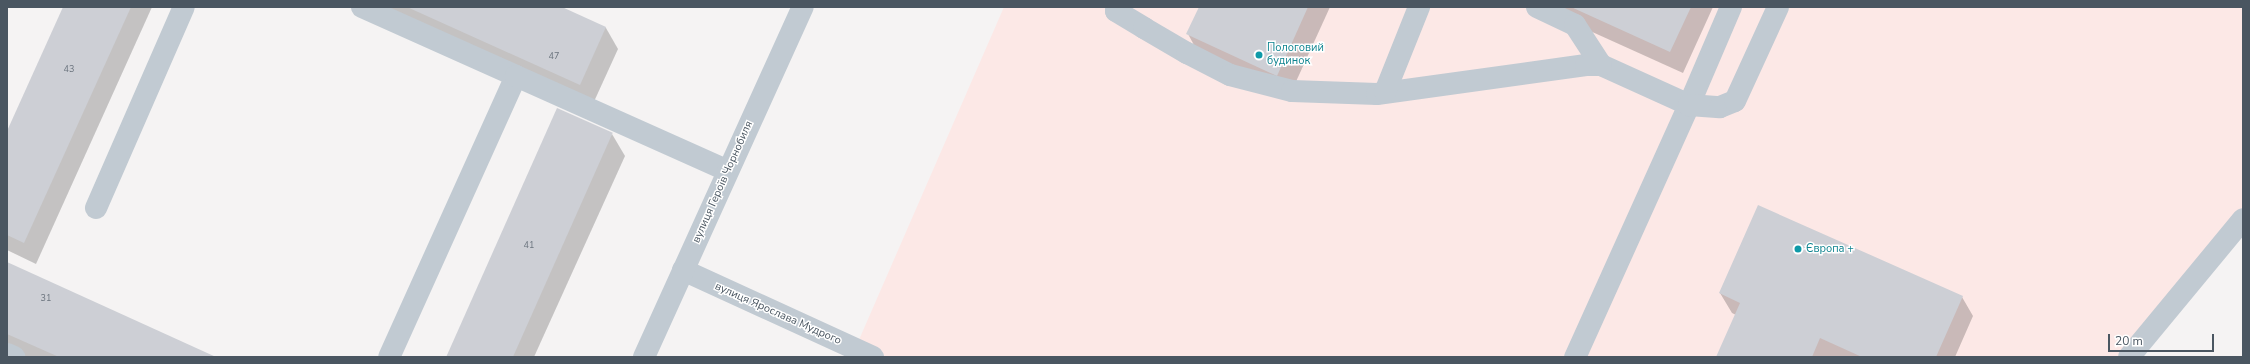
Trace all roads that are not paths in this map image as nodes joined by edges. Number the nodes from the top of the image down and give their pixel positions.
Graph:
1 (184, 7) edge
2 (362, 7) edge
3 (803, 7) edge
4 (1117, 7) edge
5 (1419, 7) edge
6 (1537, 7) edge
7 (1731, 7) edge
8 (1778, 7) edge
9 (1601, 65) junction
10 (516, 76) junction
11 (1385, 92) junction
12 (1689, 105) junction
13 (728, 171) junction
14 (96, 208) dead end
15 (2243, 219) edge
16 (683, 270) junction
17 (7, 354) edge
18 (14, 357) edge
19 (389, 357) edge
20 (644, 357) edge
21 (873, 357) edge
22 (1575, 357) edge
23 (2129, 357) edge

1 - 14 street
2 - 10 street
3 - 13 street, вулиця Героїв Чорнобиля
4 - 11 street
5 - 11 street
6 - 9 street
7 - 12 street
8 - 12 street
9 - 11 street
9 - 12 street
10 - 13 street
10 - 19 street
12 - 22 street
13 - 16 street, вулиця Героїв Чорнобиля
15 - 23 street
16 - 20 street, вулиця Героїв Чорнобиля
16 - 21 street, вулиця Ярослава Мудрого
17 - 18 street

